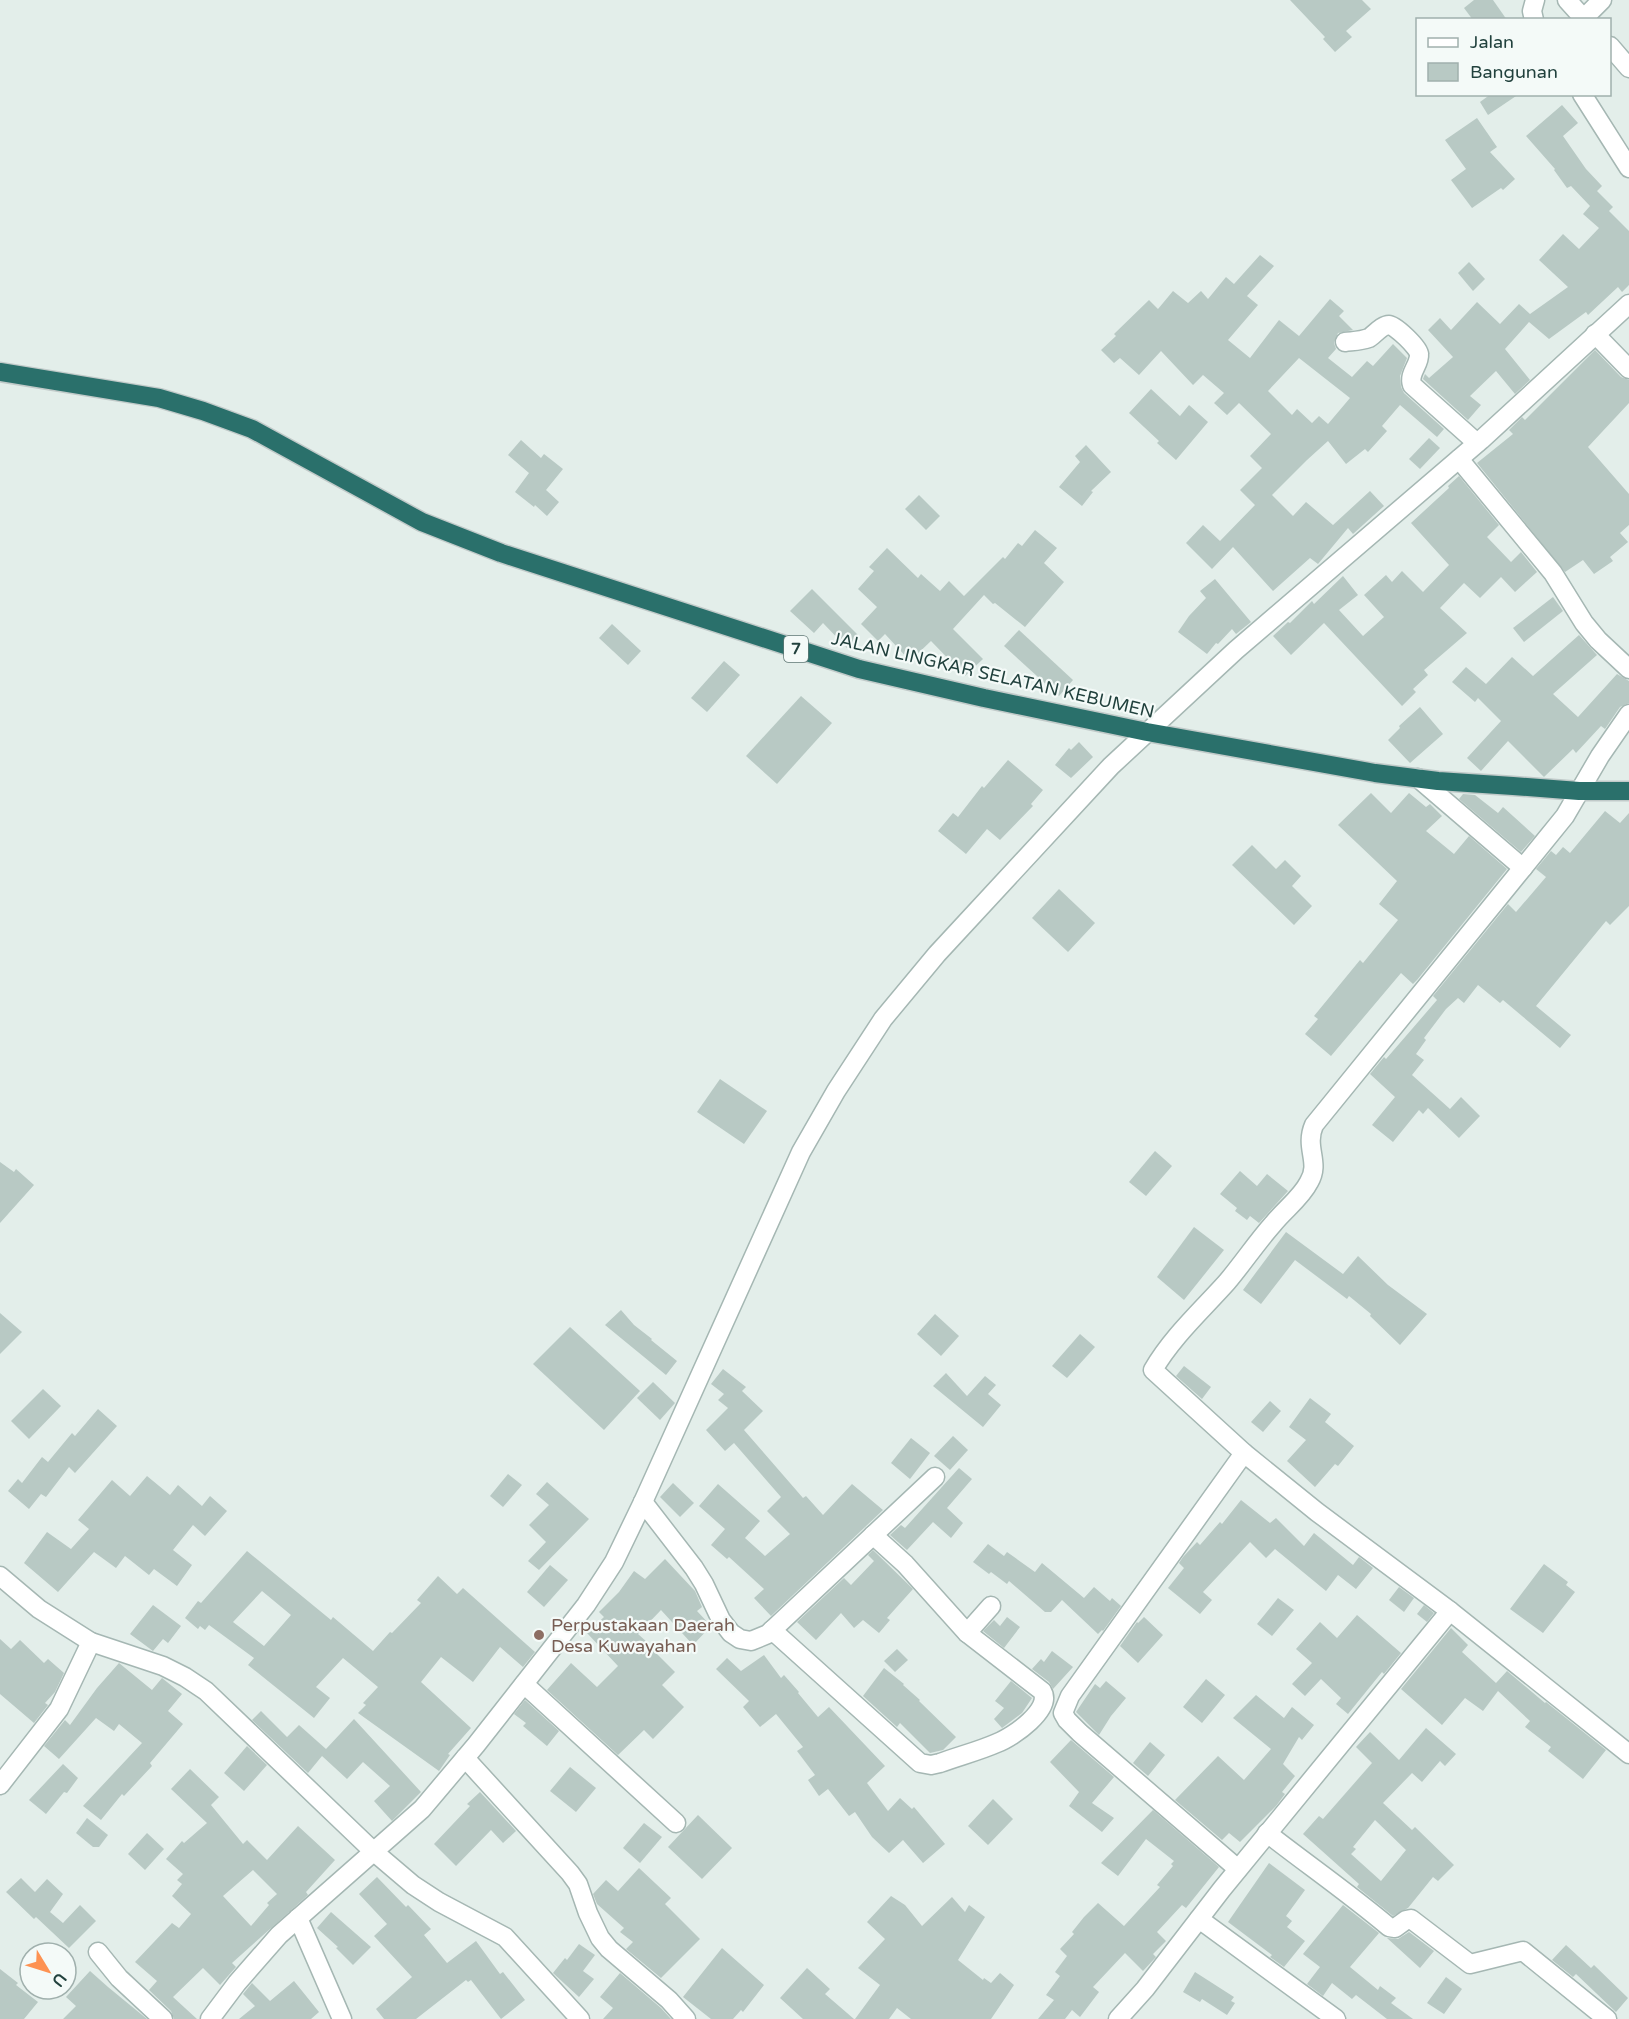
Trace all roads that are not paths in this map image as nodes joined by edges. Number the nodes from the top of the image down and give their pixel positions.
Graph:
1 (1535, 0) edge
2 (1567, 0) edge
3 (1602, 0) edge
4 (1534, 18) edge
5 (1583, 18) edge
6 (1585, 18) edge
7 (1611, 47) edge
8 (1629, 68) edge
9 (1583, 96) edge
10 (1629, 168) edge
11 (1629, 304) edge
12 (1594, 334) junction
13 (1345, 342) dead end
14 (1629, 369) edge
15 (0, 372) edge
16 (1478, 443) junction
17 (1459, 459) junction
18 (1629, 669) edge
19 (1629, 714) edge
20 (1147, 732) junction
21 (1418, 778) junction
22 (1579, 791) junction
23 (1629, 791) edge
24 (1523, 868) junction
25 (1245, 1453) junction
26 (934, 1477) dead end
27 (643, 1502) junction
28 (873, 1535) junction
29 (0, 1576) edge
30 (991, 1606) dead end
31 (1450, 1611) junction
32 (772, 1630) junction
33 (967, 1633) junction
34 (91, 1642) junction
35 (524, 1684) junction
36 (1045, 1696) junction
37 (1070, 1696) junction
38 (1629, 1754) edge
39 (465, 1758) junction
40 (0, 1785) edge
41 (676, 1823) dead end
42 (1268, 1833) junction
43 (373, 1851) junction
44 (1238, 1869) junction
45 (298, 1918) junction
46 (1199, 1919) junction
47 (98, 1952) dead end
48 (163, 2019) edge
49 (210, 2019) edge
50 (342, 2019) edge
51 (580, 2019) edge
52 (686, 2019) edge
53 (1118, 2019) edge
54 (1336, 2019) edge
55 (1607, 2019) edge

1 - 4 street
2 - 5 street
3 - 6 street
7 - 8 street
9 - 10 street
11 - 12 street
12 - 14 street
12 - 16 street
13 - 16 street
15 - 20 highway, JALAN LINGKAR SELATAN KEBUMEN / 7
16 - 17 street
17 - 18 street
17 - 20 street
19 - 22 street
20 - 21 highway, JALAN LINGKAR SELATAN KEBUMEN / 7
20 - 27 street
21 - 22 highway, JALAN LINGKAR SELATAN KEBUMEN / 7
21 - 24 street
22 - 23 highway, JALAN LINGKAR SELATAN KEBUMEN / 7
22 - 24 street
24 - 25 street
25 - 31 street
25 - 37 street
26 - 28 street
27 - 32 street
27 - 35 street
28 - 32 street
28 - 33 street
29 - 34 street
30 - 33 street
31 - 38 street
31 - 42 street
32 - 36 street
33 - 36 street
34 - 40 street
34 - 43 street
35 - 39 street
35 - 41 street
36 - 37 street
37 - 44 street
39 - 43 street
39 - 52 street
42 - 44 street
42 - 55 street
43 - 45 street
43 - 51 street
44 - 46 street
45 - 49 street
45 - 50 street
46 - 53 street
46 - 54 street
47 - 48 street

